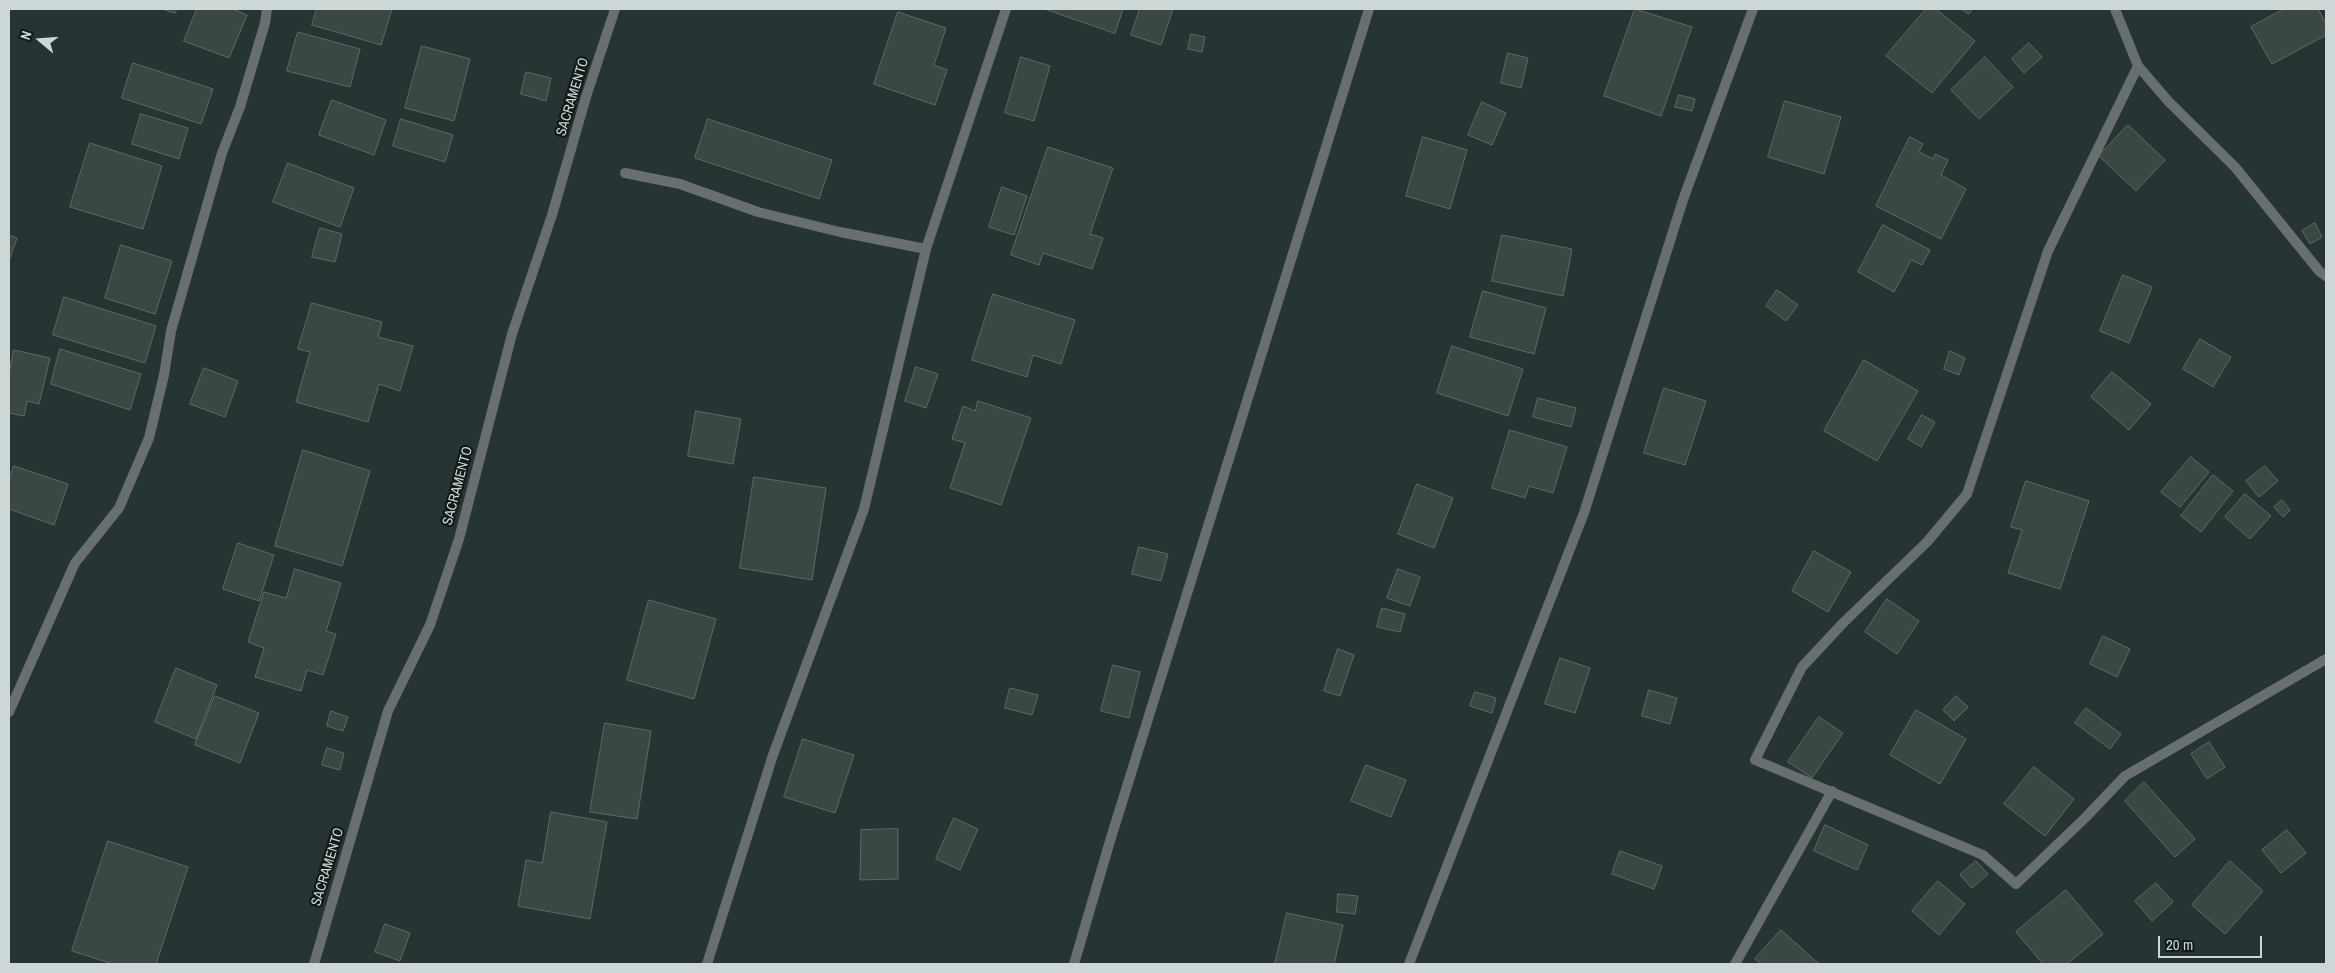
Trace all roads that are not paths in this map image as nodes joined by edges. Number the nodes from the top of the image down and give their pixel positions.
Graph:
1 (267, 9) edge
2 (615, 9) edge
3 (1006, 9) edge
4 (1369, 9) edge
5 (1754, 9) edge
6 (2115, 9) edge
7 (2138, 66) junction
8 (626, 174) dead end
9 (926, 249) junction
10 (2324, 272) edge
11 (2326, 659) edge
12 (9, 712) edge
13 (1832, 792) junction
14 (314, 964) edge
15 (707, 964) edge
16 (1074, 964) edge
17 (1410, 964) edge
18 (1735, 964) edge

1 - 12 street
2 - 14 street, SACRAMENTO
3 - 9 street
4 - 16 street
5 - 17 street
6 - 7 street
7 - 10 street
7 - 13 street
8 - 9 street
9 - 15 street
11 - 13 street
13 - 18 street

